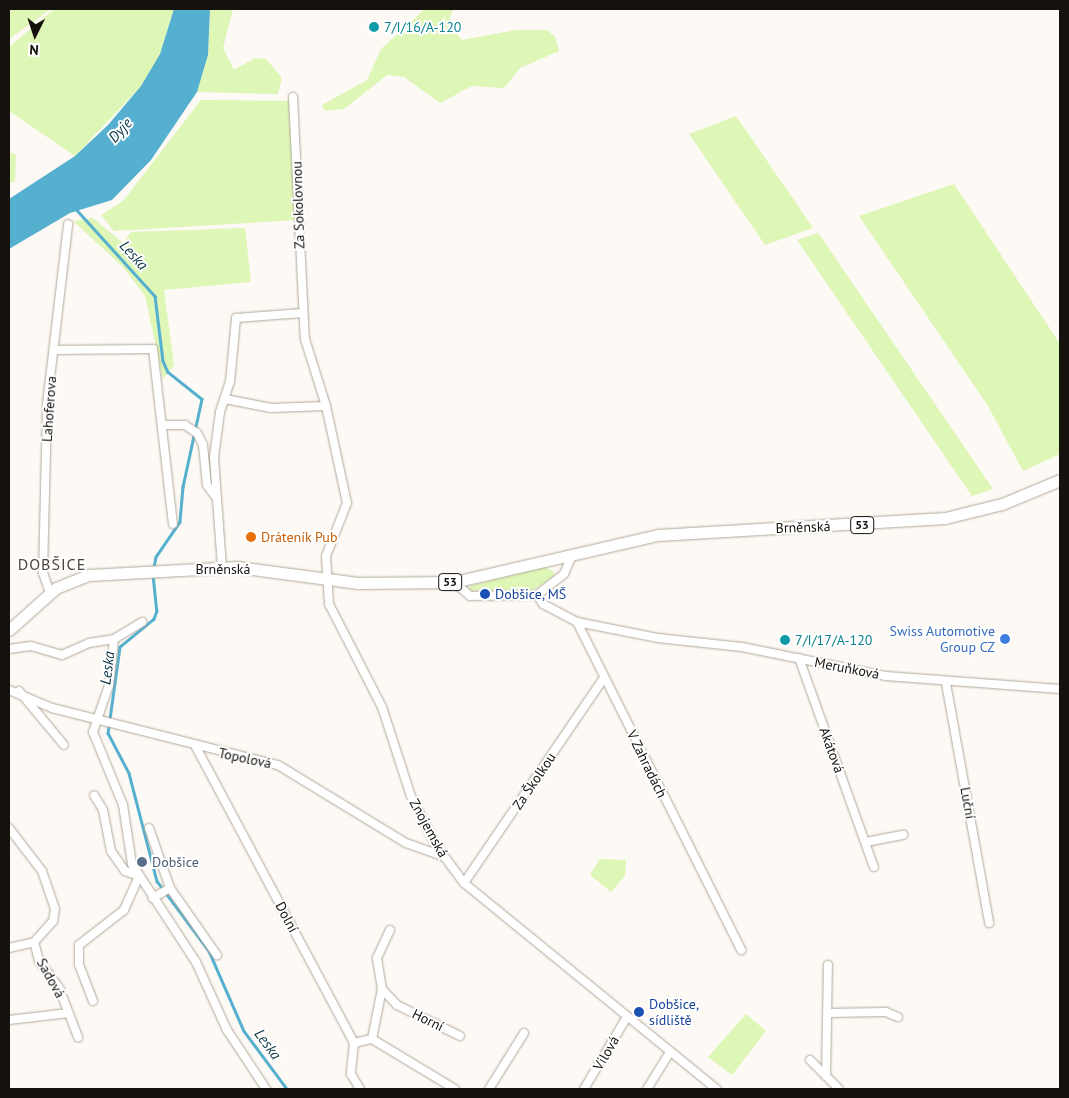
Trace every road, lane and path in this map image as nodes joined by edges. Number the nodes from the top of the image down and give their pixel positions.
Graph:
1 (293, 96) dead end
2 (68, 224) dead end
3 (303, 313) junction
4 (54, 350) junction
5 (224, 399) junction
6 (326, 406) junction
7 (164, 425) junction
8 (1060, 480) edge
9 (215, 496) junction
10 (174, 524) dead end
11 (572, 555) junction
12 (222, 567) junction
13 (325, 579) junction
14 (454, 582) junction
15 (50, 593) junction
16 (537, 595) junction
17 (142, 622) dead end
18 (577, 622) junction
19 (9, 630) edge
20 (114, 640) junction
21 (9, 649) edge
22 (799, 658) junction
23 (604, 678) junction
24 (946, 683) junction
25 (1060, 689) edge
26 (9, 690) edge
27 (19, 691) junction
28 (105, 721) junction
29 (64, 746) dead end
30 (196, 747) junction
31 (94, 795) dead end
32 (9, 828) edge
33 (149, 828) dead end
34 (903, 835) dead end
35 (866, 842) junction
36 (445, 857) junction
37 (874, 867) dead end
38 (139, 876) junction
39 (464, 883) junction
40 (169, 889) junction
41 (157, 896) junction
42 (989, 923) dead end
43 (390, 930) dead end
44 (34, 942) junction
45 (9, 948) edge
46 (740, 950) dead end
47 (217, 955) dead end
48 (828, 965) dead end
49 (382, 989) junction
50 (93, 1001) dead end
51 (397, 1005) junction
52 (380, 1010) junction
53 (69, 1013) junction
54 (828, 1013) junction
55 (627, 1017) junction
56 (898, 1017) dead end
57 (9, 1020) edge
58 (524, 1033) dead end
59 (460, 1036) dead end
60 (78, 1037) dead end
61 (372, 1039) junction
62 (354, 1043) junction
63 (670, 1052) junction
64 (810, 1060) dead end
65 (826, 1076) junction
66 (266, 1089) edge
67 (360, 1089) edge
68 (455, 1089) edge
69 (489, 1089) edge
70 (584, 1089) edge
71 (647, 1089) edge
72 (717, 1089) edge
73 (839, 1089) edge

1 - 3 street, Za Sokolovnou
2 - 4 street, Lahoferova
3 - 5 street
3 - 6 street, Za Sokolovnou
4 - 7 street
4 - 15 street, Lahoferova
5 - 6 street
5 - 9 street
6 - 13 street, Za Sokolovnou
7 - 9 street
7 - 10 street
8 - 11 main road, Brněnská / 53
9 - 12 street
11 - 14 main road, Brněnská / 53
11 - 16 street
12 - 13 main road, Brněnská / 53
12 - 15 main road, Brněnská / 53
13 - 14 main road, Brněnská / 53
13 - 36 street, Znojemská
14 - 16 street
15 - 19 main road, Brněnská / 53
16 - 18 street
17 - 20 street
18 - 22 street, Meruňková
18 - 23 street, V Zahradách
20 - 21 street
20 - 28 street
22 - 24 street, Meruňková
22 - 35 street, Akátová
23 - 39 street, Za Školkou
23 - 46 street, V Zahradách
24 - 25 street, Meruňková
24 - 42 street, Luční
26 - 27 street
27 - 28 street, Topolová
27 - 29 street
28 - 30 street, Topolová
28 - 38 street
30 - 36 street, Topolová
30 - 62 street, Dolní
31 - 38 street
32 - 44 street
33 - 40 street
34 - 35 street
35 - 37 street, Akátová
36 - 39 street, Znojemská
38 - 41 street
38 - 50 street
39 - 55 street, Znojemská
40 - 41 street
40 - 47 street
41 - 66 street
43 - 49 street
44 - 45 street, Sadová
44 - 53 street, Sadová
48 - 54 street
49 - 51 street, Horní
49 - 52 street
51 - 52 street, Horní
51 - 59 street, Horní
52 - 61 street
53 - 57 street
53 - 60 street, Sadová
54 - 56 street
54 - 65 street
55 - 63 street, Znojemská
55 - 70 street, Vilová
58 - 69 street
61 - 62 street
61 - 68 street
62 - 67 street
63 - 71 street
63 - 72 street, Znojemská
64 - 65 street
65 - 73 street

